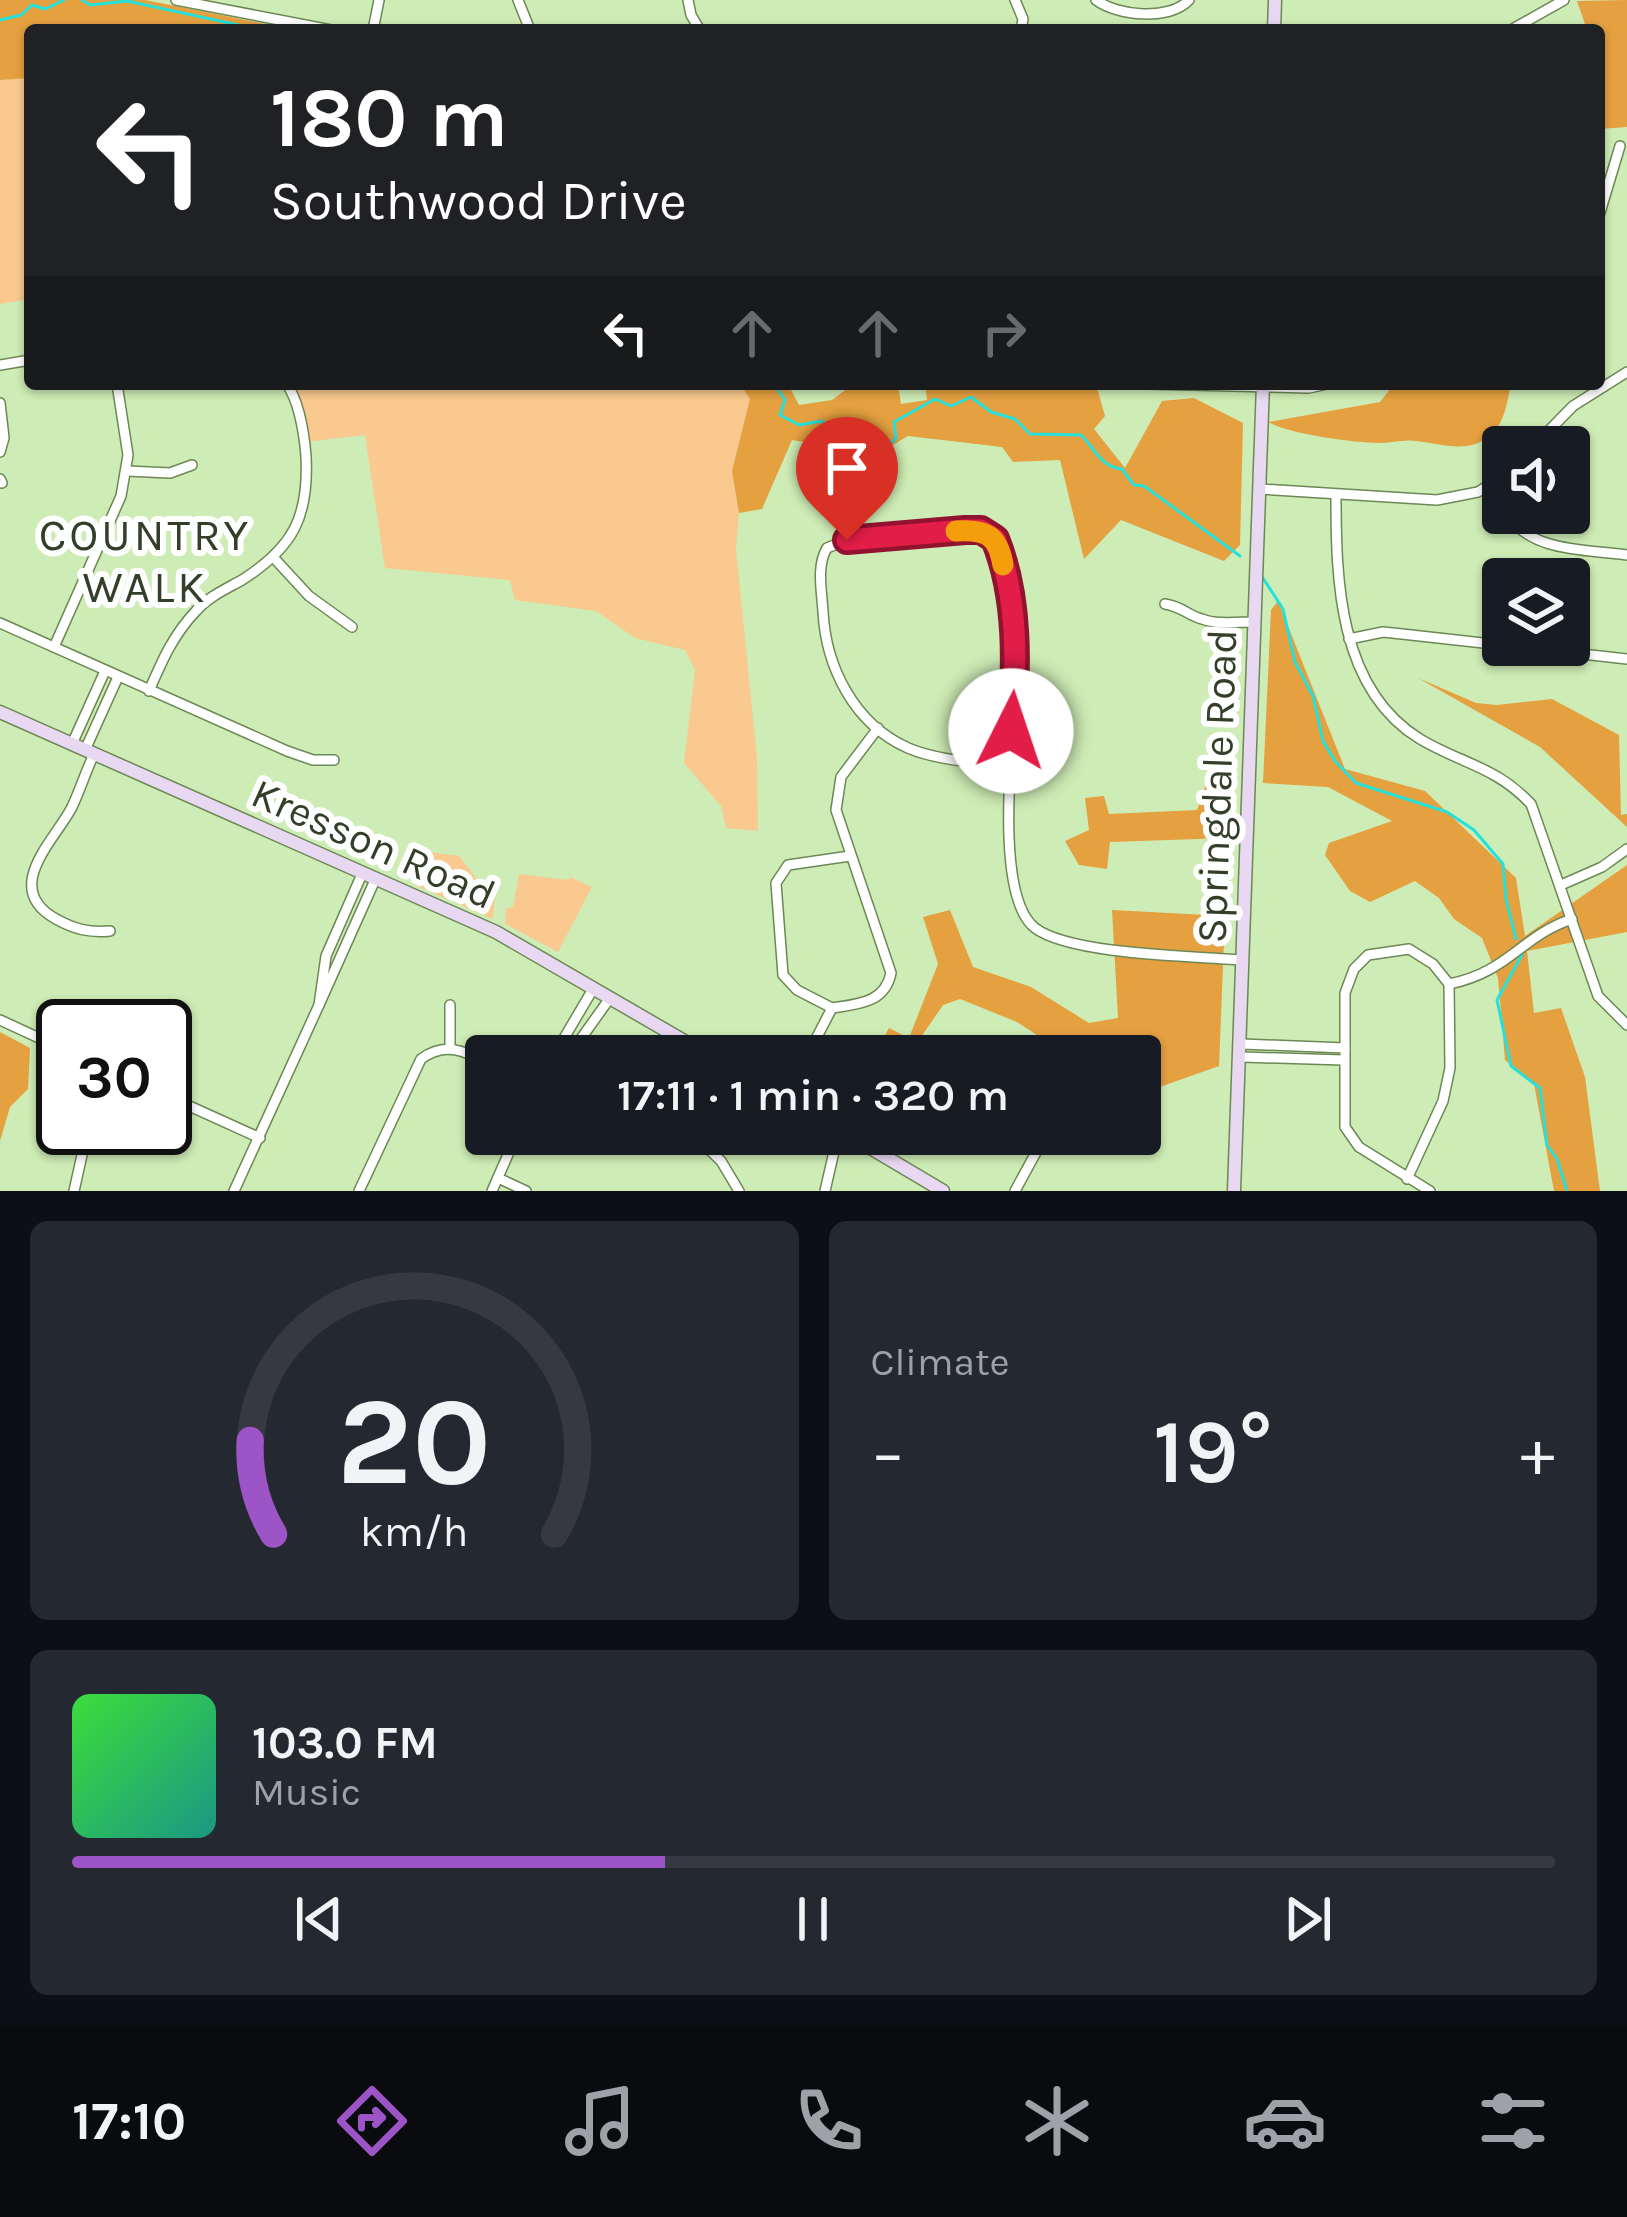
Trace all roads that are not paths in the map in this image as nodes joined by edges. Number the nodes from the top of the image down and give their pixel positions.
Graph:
1 (176, 0) edge
2 (1189, 0) edge
3 (1564, 0) edge
4 (1099, 2) edge
5 (216, 4) edge
6 (304, 24) edge
7 (1522, 24) edge
8 (1620, 146) dead end
9 (1605, 195) edge
10 (119, 390) edge
11 (291, 390) edge
12 (1263, 390) edge
13 (1585, 390) edge
14 (0, 403) edge
15 (1552, 426) edge
16 (0, 452) edge
17 (192, 465) dead end
18 (127, 471) junction
19 (1482, 488) edge
20 (1260, 489) junction
21 (1336, 495) junction
22 (1523, 534) edge
23 (1627, 555) edge
24 (272, 557) junction
25 (1165, 604) dead end
26 (1254, 622) junction
27 (0, 623) edge
28 (352, 627) dead end
29 (1349, 639) junction
30 (54, 647) junction
31 (1627, 659) edge
32 (105, 671) junction
33 (118, 677) junction
34 (149, 691) junction
35 (0, 712) edge
36 (878, 728) junction
37 (84, 750) junction
38 (334, 760) dead end
39 (1009, 766) junction
40 (1627, 849) edge
41 (850, 856) junction
42 (368, 877) junction
43 (1561, 885) junction
44 (1572, 919) junction
45 (110, 931) dead end
46 (1243, 960) junction
47 (1449, 984) junction
48 (593, 989) junction
49 (610, 998) junction
50 (450, 1005) dead end
51 (832, 1008) junction
52 (0, 1020) edge
53 (1627, 1025) edge
54 (566, 1035) edge
55 (583, 1035) edge
56 (674, 1035) edge
57 (818, 1035) edge
58 (36, 1037) edge
59 (450, 1048) junction
60 (1242, 1051) junction
61 (465, 1052) edge
62 (1345, 1054) junction
63 (192, 1107) edge
64 (260, 1138) junction
65 (82, 1155) edge
66 (508, 1155) edge
67 (715, 1155) edge
68 (836, 1155) edge
69 (880, 1155) edge
70 (1035, 1155) edge
71 (498, 1178) junction
72 (1408, 1179) junction
73 (74, 1191) edge
74 (234, 1191) edge
75 (359, 1191) edge
76 (492, 1191) edge
77 (526, 1191) edge
78 (739, 1191) edge
79 (825, 1191) edge
80 (943, 1191) edge
81 (1016, 1191) edge
82 (1234, 1191) edge
83 (1430, 1191) edge

1 - 5 street
2 - 4 street
3 - 7 street
5 - 6 street
8 - 9 street
10 - 18 street
11 - 24 street
12 - 20 street, Springdale Road
13 - 15 street
14 - 16 street
17 - 18 street
18 - 30 street
19 - 21 street
20 - 21 street
20 - 26 street, Springdale Road
21 - 29 street
22 - 23 street
24 - 28 street
24 - 34 street
25 - 26 street
26 - 46 street, Springdale Road
27 - 30 street
29 - 31 street
29 - 43 street
30 - 32 street
32 - 33 street
32 - 37 street
33 - 34 street
33 - 37 street
34 - 38 street
35 - 37 street, Kresson Road
36 - 39 street
36 - 39 street
36 - 41 street
37 - 42 street, Kresson Road
37 - 45 street
39 - 46 street
40 - 43 street
41 - 51 street
41 - 51 street
42 - 48 street, Kresson Road
42 - 64 street
43 - 44 street
44 - 47 street
44 - 53 street
46 - 60 street, Springdale Road
47 - 62 street
47 - 72 street
48 - 49 street, Kresson Road
48 - 54 street
49 - 55 street
49 - 56 street, Kresson Road
50 - 59 street
51 - 57 street
52 - 58 street
59 - 61 street
59 - 75 street
60 - 62 street
60 - 82 street, Springdale Road
62 - 72 street
63 - 64 street
64 - 74 street
65 - 73 street
66 - 71 street
67 - 78 street
68 - 79 street
69 - 80 street
70 - 81 street
71 - 76 street
71 - 77 street
72 - 83 street

